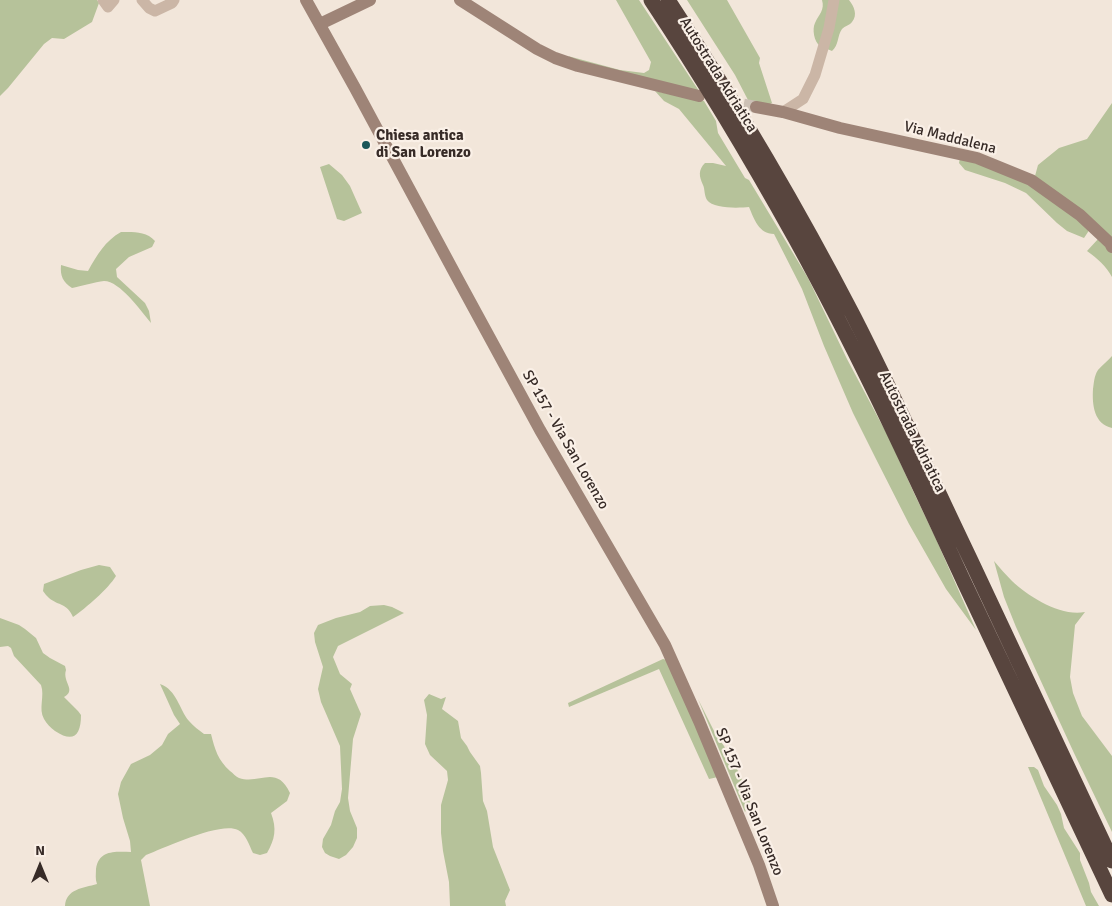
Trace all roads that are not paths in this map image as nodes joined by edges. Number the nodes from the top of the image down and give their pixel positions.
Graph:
1 (103, 0) edge
2 (114, 0) edge
3 (142, 0) edge
4 (174, 0) edge
5 (306, 0) edge
6 (370, 0) edge
7 (460, 0) edge
8 (650, 0) edge
9 (668, 0) edge
10 (834, 0) edge
11 (320, 24) junction
12 (699, 96) dead end
13 (756, 107) tunnel mouth
14 (783, 112) junction
15 (1112, 247) edge
16 (1112, 860) edge
17 (1112, 895) edge
18 (773, 906) edge

1 - 2 street
3 - 4 street
5 - 11 main road, SP 157 - Via San Lorenzo
6 - 11 main road
7 - 12 main road
8 - 17 highway, Autostrada Adriatica
9 - 16 highway, Autostrada Adriatica
10 - 14 street
11 - 18 main road, SP 157 - Via San Lorenzo
13 - 14 main road, Via Maddalena
14 - 15 main road, Via Maddalena

